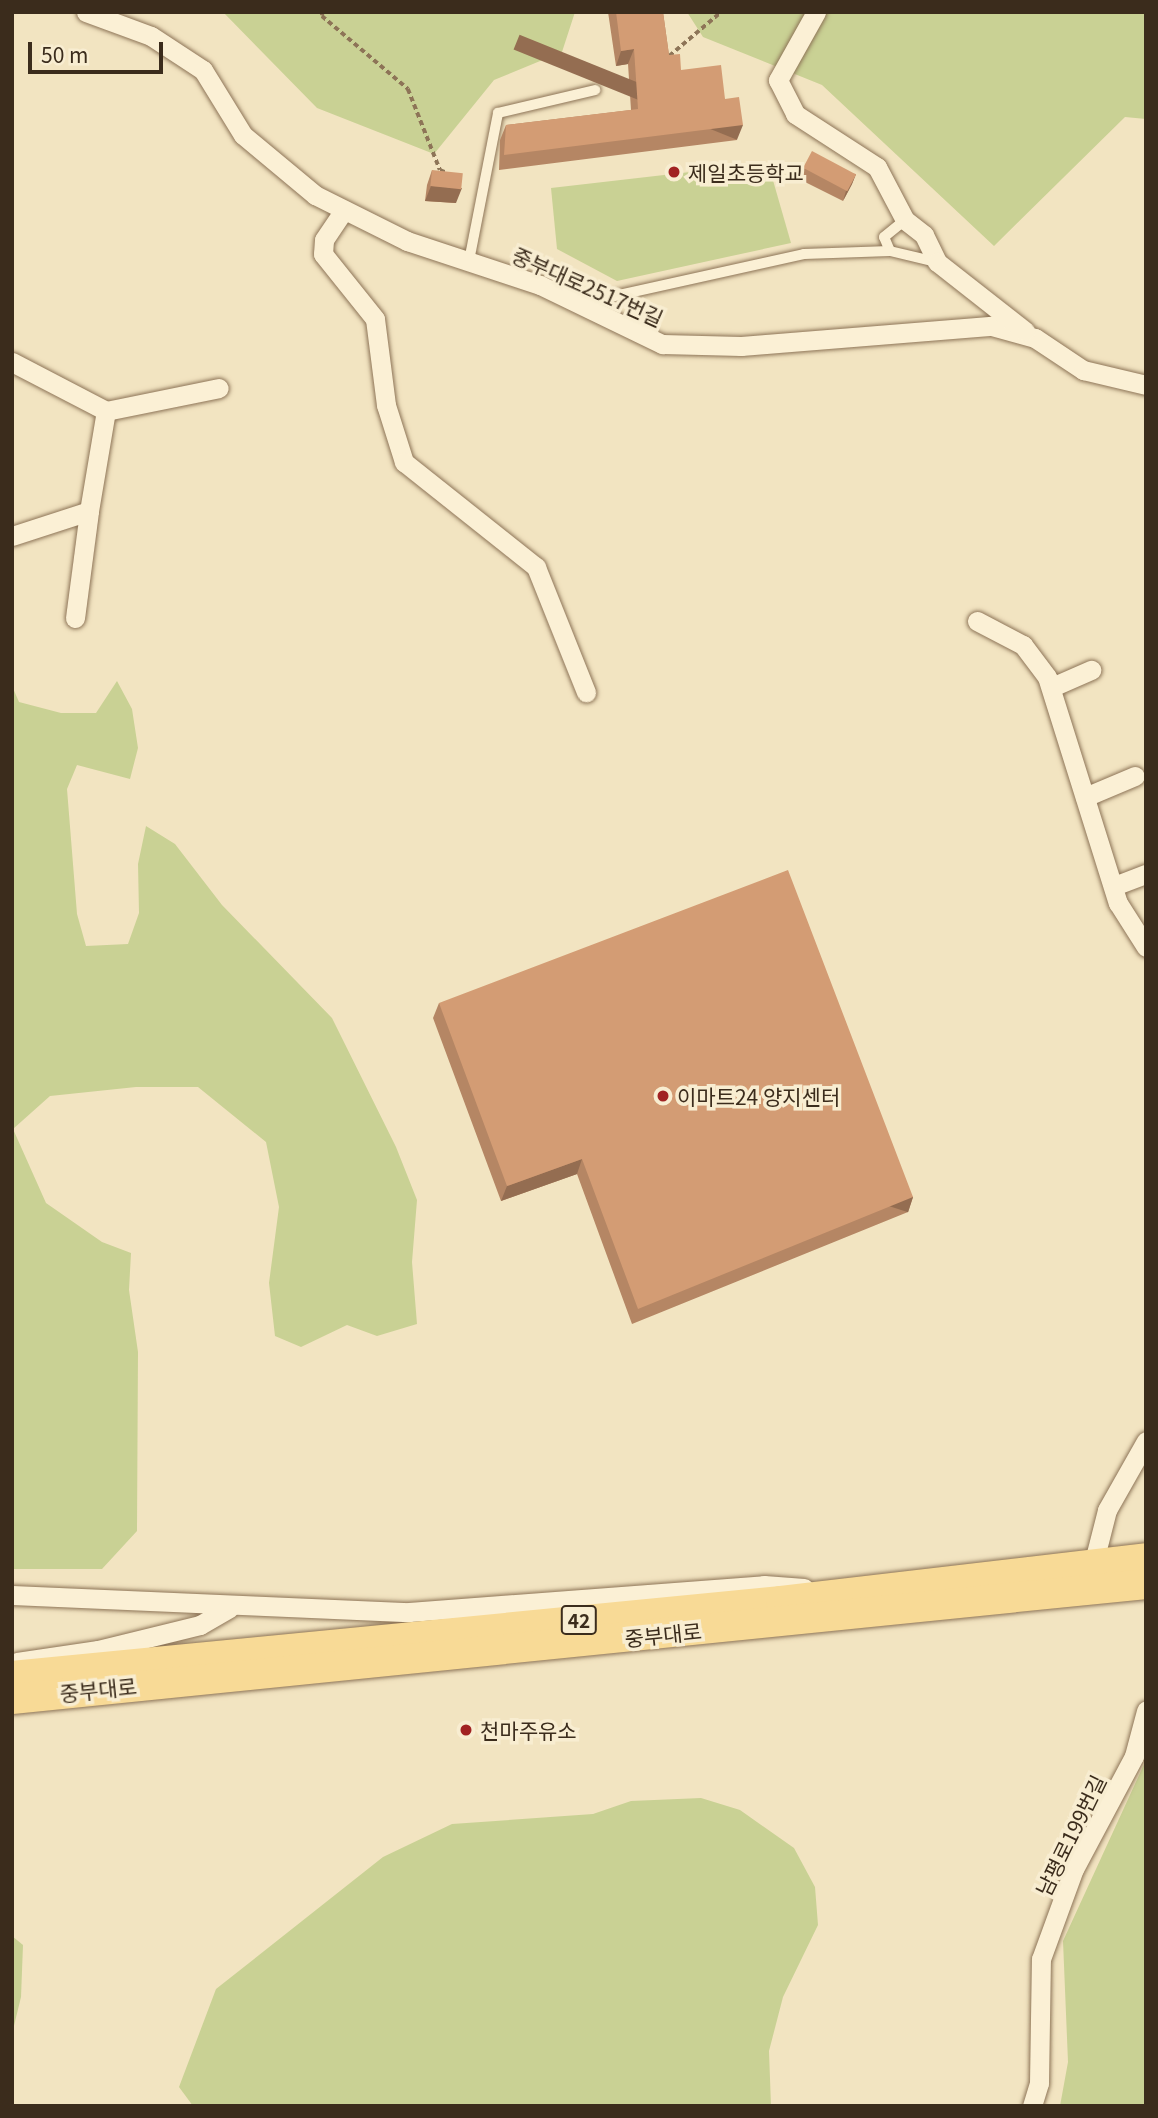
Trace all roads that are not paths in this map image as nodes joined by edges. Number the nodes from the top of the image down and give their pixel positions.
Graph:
1 (86, 12) edge
2 (816, 12) edge
3 (595, 90) dead end
4 (344, 209) junction
5 (905, 220) junction
6 (890, 251) junction
7 (469, 261) junction
8 (937, 262) junction
9 (580, 304) junction
10 (1034, 338) junction
11 (12, 362) edge
12 (1146, 385) edge
13 (219, 388) dead end
14 (106, 411) junction
15 (89, 511) junction
16 (12, 536) edge
17 (75, 618) dead end
18 (977, 621) dead end
19 (1091, 670) dead end
20 (1052, 687) junction
21 (586, 692) dead end
22 (1135, 776) dead end
23 (1085, 797) junction
24 (1146, 874) edge
25 (1114, 886) junction
26 (1146, 947) edge
27 (1146, 1441) edge
28 (1145, 1563) edge
29 (1093, 1565) junction
30 (845, 1591) junction
31 (12, 1595) edge
32 (231, 1607) junction
33 (12, 1662) edge
34 (12, 1676) edge
35 (12, 1699) edge
36 (1146, 1711) edge
37 (1032, 2106) edge

1 - 4 street, 중부대로2517번길
2 - 5 street
3 - 7 lane
4 - 7 street, 중부대로2517번길
4 - 21 street
5 - 6 lane
5 - 8 street
6 - 8 lane
6 - 9 lane
7 - 9 street, 중부대로2517번길
8 - 10 street
9 - 10 street, 중부대로2517번길
10 - 12 street, 중부대로2517번길
11 - 14 street
13 - 14 street
14 - 15 street
15 - 16 street
15 - 17 street
18 - 20 street
19 - 20 street
20 - 23 street
22 - 23 street
23 - 25 street
24 - 25 street
25 - 26 street
27 - 29 street
28 - 29 main road, 중부대로 / 42
28 - 35 main road, 중부대로 / 42
29 - 30 main road, 중부대로 / 42
30 - 32 street
30 - 34 main road, 중부대로 / 42
31 - 32 street
32 - 33 street
36 - 37 street, 남평로199번길

